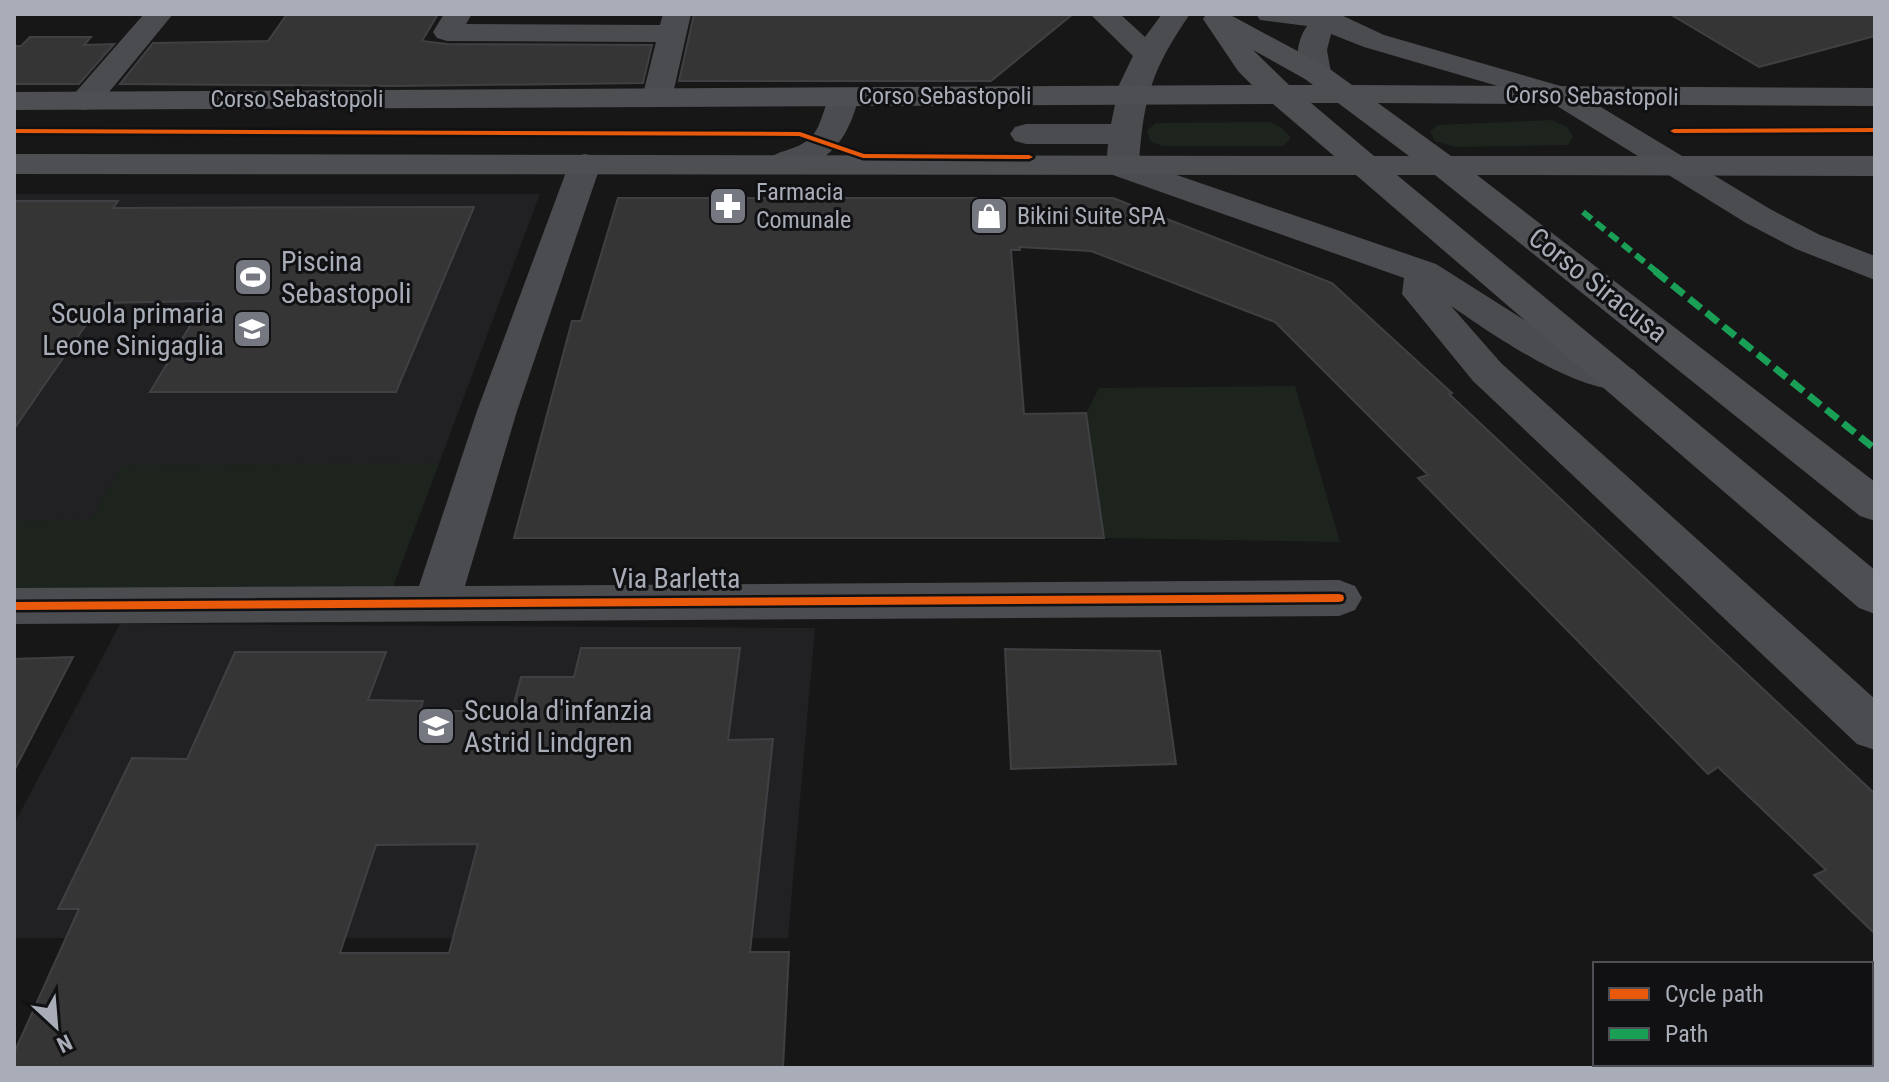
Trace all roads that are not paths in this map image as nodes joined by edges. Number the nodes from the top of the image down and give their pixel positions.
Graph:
1 (159, 14) edge
2 (458, 14) edge
3 (1104, 14) edge
4 (1176, 14) edge
5 (1270, 14) edge
6 (1214, 16) edge
7 (1323, 17) edge
8 (674, 24) edge
9 (1146, 53) junction
10 (1316, 73) junction
11 (1280, 94) junction
12 (1347, 94) junction
13 (1129, 95) junction
14 (1560, 95) junction
15 (844, 97) junction
16 (1875, 97) edge
17 (657, 98) junction
18 (14, 101) edge
19 (85, 101) junction
20 (866, 133) dead end
21 (1026, 134) dead end
22 (829, 138) junction
23 (1124, 150) junction
24 (14, 164) edge
25 (585, 164) junction
26 (777, 165) junction
27 (1674, 165) junction
28 (1365, 166) junction
29 (1444, 166) junction
30 (1875, 166) edge
31 (1875, 269) edge
32 (1423, 272) junction
33 (1620, 379) junction
34 (1875, 505) edge
35 (1875, 596) edge
36 (1339, 598) dead end
37 (436, 604) junction
38 (14, 606) edge
39 (1875, 729) edge

1 - 19 street
2 - 8 street
3 - 9 street
4 - 9 street
5 - 7 street
6 - 10 main road, Corso Siracusa
6 - 11 main road, Corso Siracusa
7 - 10 street
7 - 14 street
8 - 17 street
9 - 13 street
10 - 12 main road, Corso Siracusa
11 - 12 main road, Corso Sebastopoli
11 - 13 main road, Corso Sebastopoli
11 - 28 main road, Corso Siracusa
12 - 14 main road, Corso Sebastopoli
12 - 29 main road, Corso Siracusa
13 - 15 main road, Corso Sebastopoli
13 - 23 street
14 - 16 main road, Corso Sebastopoli
14 - 27 street
15 - 17 main road, Corso Sebastopoli
15 - 22 street
17 - 19 main road, Corso Sebastopoli
18 - 19 main road, Corso Sebastopoli
20 - 22 street
21 - 23 street, Corso Siracusa
22 - 26 street
23 - 26 main road
23 - 28 main road
23 - 32 street, Corso Siracusa
24 - 25 main road
25 - 26 main road
25 - 37 street
27 - 29 main road
27 - 30 main road
27 - 31 street
28 - 29 main road
28 - 33 main road, Corso Siracusa
29 - 34 main road, Corso Siracusa
32 - 33 street, Corso Siracusa
32 - 39 street
33 - 35 main road, Corso Siracusa
36 - 37 street, Via Barletta
37 - 38 street, Via Barletta

